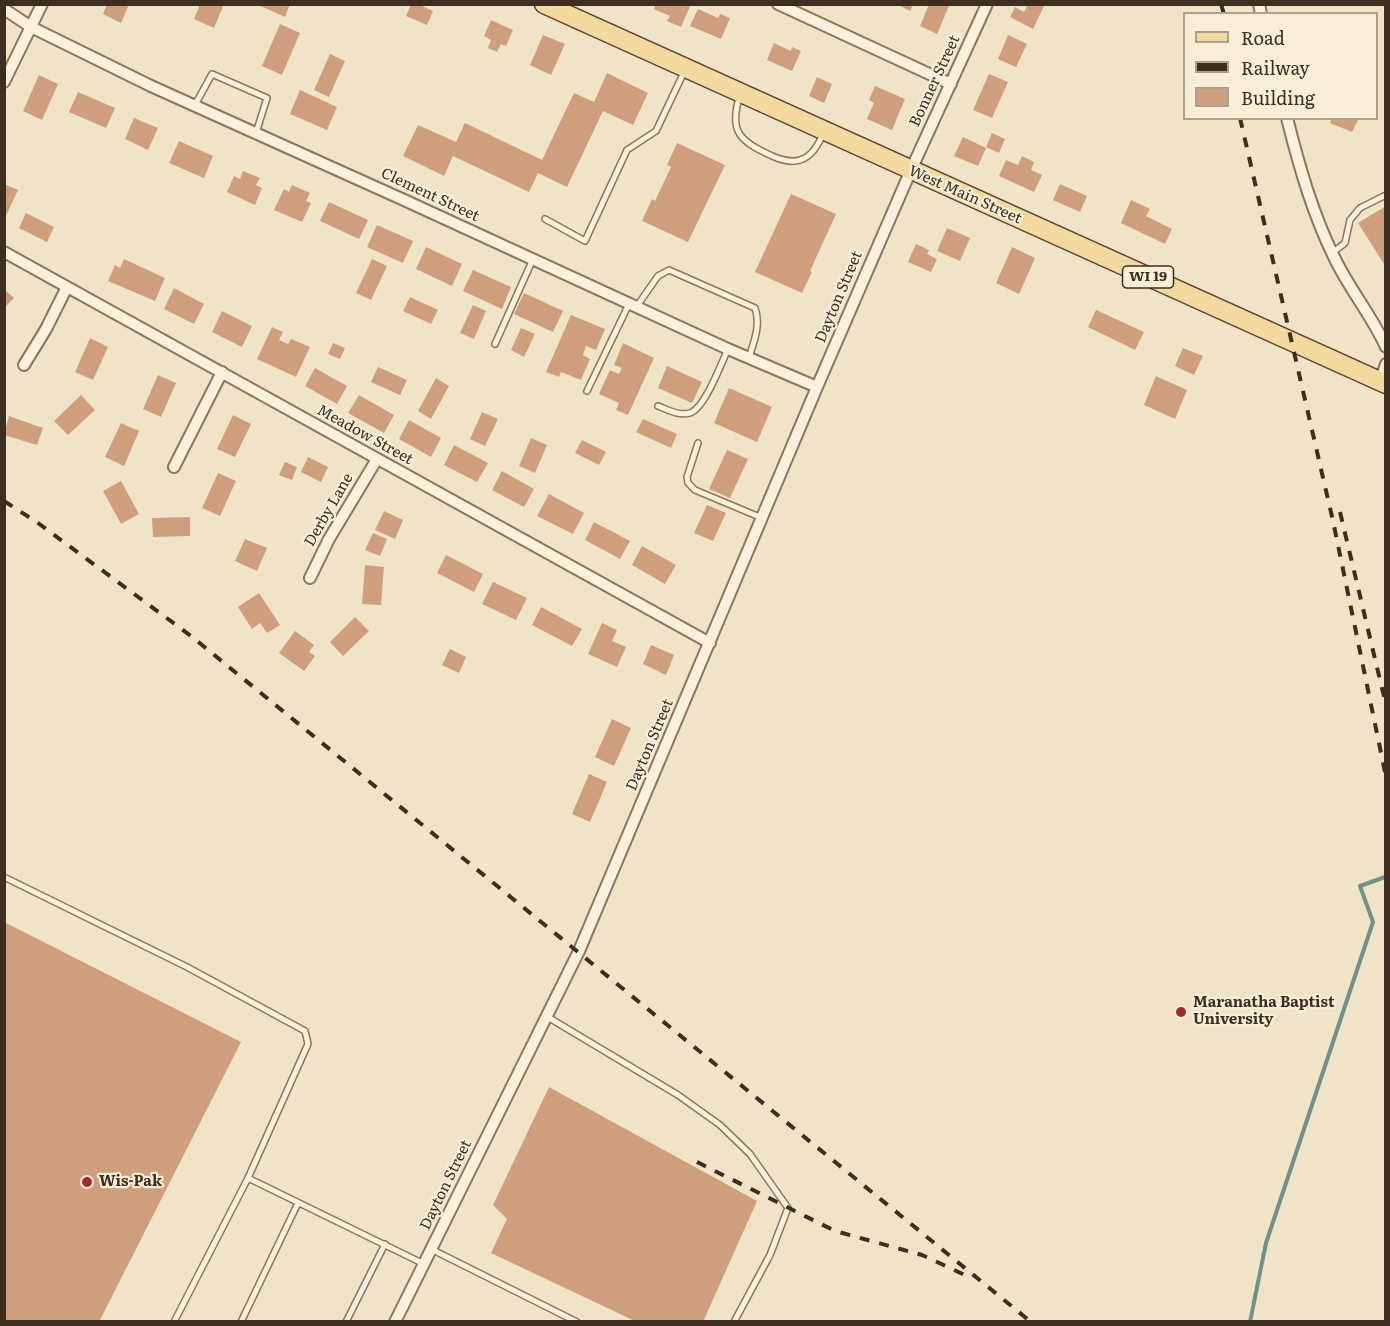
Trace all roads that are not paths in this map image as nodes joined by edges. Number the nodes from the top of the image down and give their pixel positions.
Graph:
1 (42, 4) edge
2 (778, 4) edge
3 (987, 4) edge
4 (544, 5) edge
5 (4, 9) edge
6 (31, 27) junction
7 (686, 69) junction
8 (4, 82) edge
9 (951, 84) junction
10 (741, 93) junction
11 (195, 105) junction
12 (1288, 120) edge
13 (825, 132) junction
14 (256, 133) junction
15 (911, 170) junction
16 (1386, 195) edge
17 (545, 219) dead end
18 (4, 252) edge
19 (1332, 254) junction
20 (533, 259) junction
21 (67, 286) junction
22 (633, 306) junction
23 (495, 344) dead end
24 (1386, 347) edge
25 (728, 349) junction
26 (749, 359) junction
27 (24, 364) dead end
28 (1386, 364) edge
29 (222, 372) junction
30 (1383, 383) edge
31 (817, 387) junction
32 (588, 391) dead end
33 (658, 406) dead end
34 (698, 443) dead end
35 (377, 459) junction
36 (174, 467) dead end
37 (762, 518) junction
38 (310, 578) dead end
39 (710, 643) junction
40 (4, 877) edge
41 (546, 1016) junction
42 (248, 1178) junction
43 (298, 1203) junction
44 (385, 1244) junction
45 (431, 1250) junction
46 (424, 1264) junction
47 (174, 1322) edge
48 (241, 1322) edge
49 (346, 1322) edge
50 (395, 1322) edge
51 (577, 1322) edge
52 (734, 1322) edge

1 - 6 street
2 - 9 street
3 - 9 street, Bonner Street
4 - 7 main road, West Main Street / WI 19
5 - 6 street, Clement Street
6 - 8 street
6 - 11 street, Clement Street
7 - 10 main road, West Main Street / WI 19
7 - 17 lane
9 - 15 street, Bonner Street
10 - 13 main road, West Main Street / WI 19
10 - 13 lane
11 - 14 street, Clement Street
11 - 14 lane
12 - 19 street
13 - 15 main road, West Main Street / WI 19
14 - 20 street, Clement Street
15 - 30 main road, West Main Street / WI 19
15 - 31 street, Dayton Street
16 - 19 lane
18 - 21 street, Meadow Street
19 - 24 street
20 - 22 street, Clement Street
20 - 23 lane
21 - 27 street
21 - 29 street, Meadow Street
22 - 25 street, Clement Street
22 - 26 lane
22 - 32 lane
25 - 26 street, Clement Street
25 - 33 lane
26 - 31 street, Clement Street
28 - 30 street
29 - 35 street, Meadow Street
29 - 36 street
31 - 37 street, Dayton Street
34 - 37 lane
35 - 38 street, Derby Lane
35 - 39 street, Meadow Street
37 - 39 street, Dayton Street
39 - 41 street, Dayton Street
40 - 42 lane
41 - 45 street, Dayton Street
41 - 52 lane
42 - 43 lane
42 - 47 lane
43 - 44 lane
43 - 48 lane
44 - 46 lane
44 - 49 lane
45 - 46 street, Dayton Street
45 - 51 lane
46 - 50 street, Dayton Street

